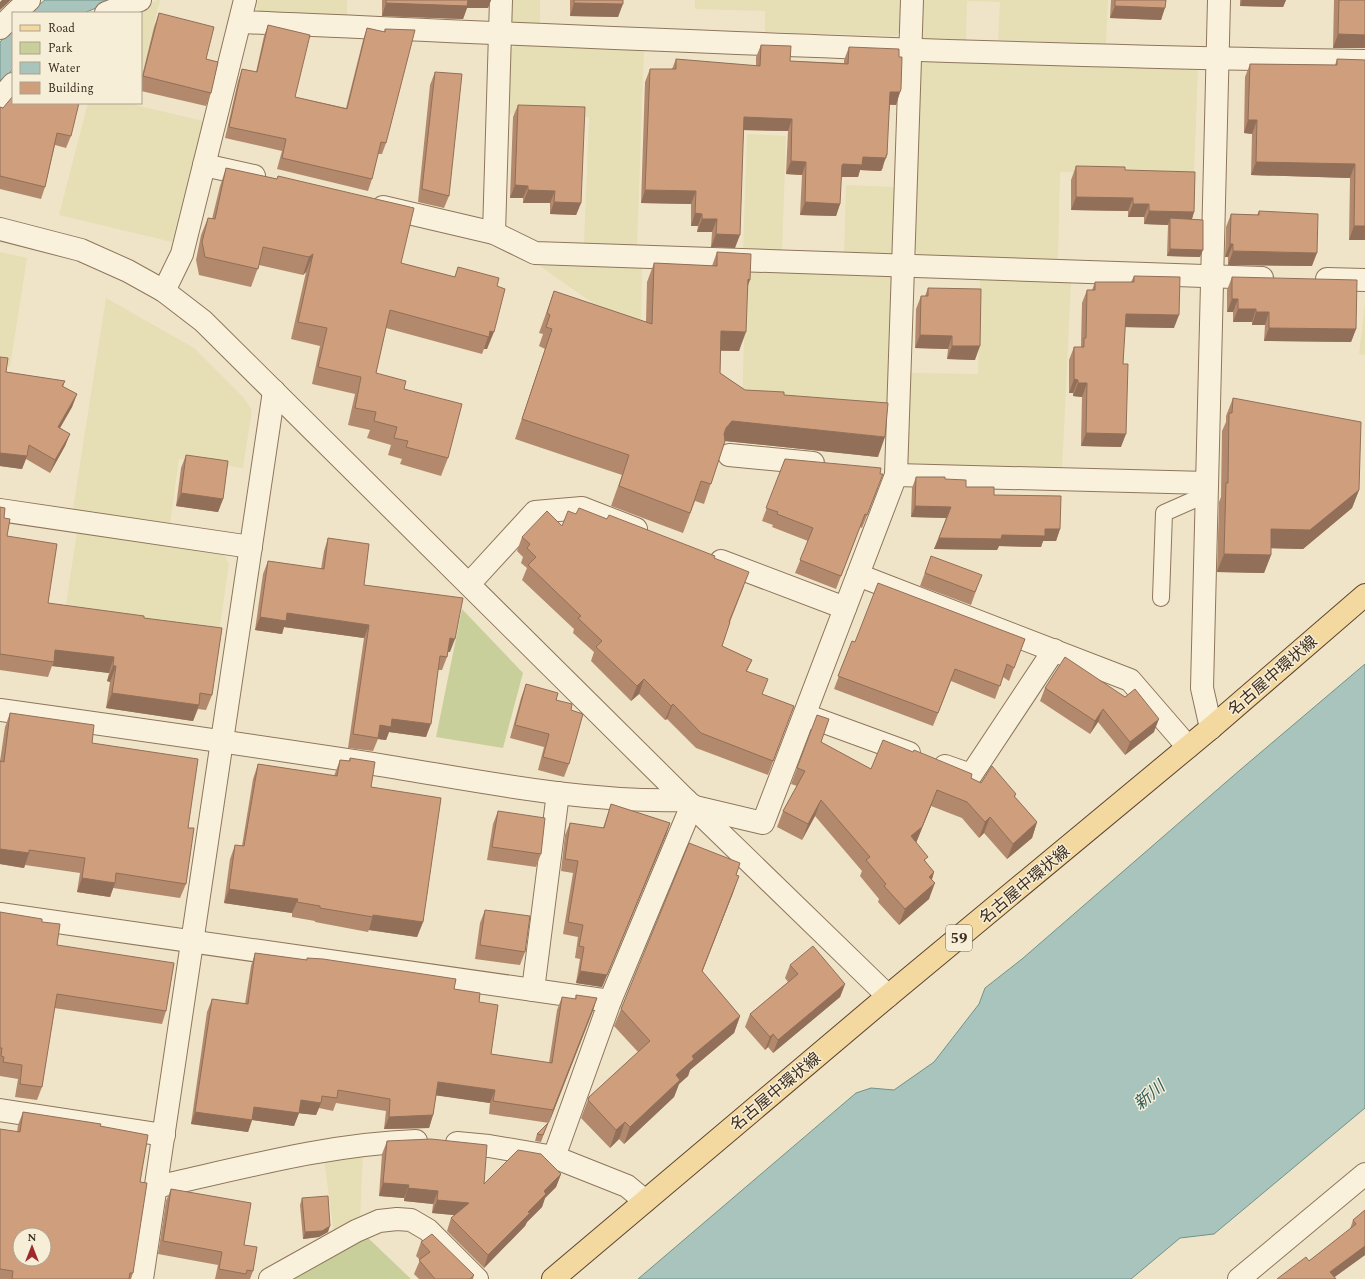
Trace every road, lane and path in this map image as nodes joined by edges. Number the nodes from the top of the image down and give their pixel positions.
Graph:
1 (29, 0) edge
2 (140, 0) edge
3 (245, 0) edge
4 (501, 0) edge
5 (912, 0) edge
6 (1219, 0) edge
7 (16, 12) edge
8 (109, 12) edge
9 (12, 16) edge
10 (240, 22) junction
11 (0, 28) edge
12 (500, 33) junction
13 (911, 49) junction
14 (1218, 58) junction
15 (1365, 60) edge
16 (12, 85) edge
17 (0, 99) edge
18 (204, 165) junction
19 (272, 181) edge
20 (363, 202) edge
21 (0, 229) edge
22 (494, 233) junction
23 (903, 266) junction
24 (1212, 277) junction
25 (1281, 278) edge
26 (1304, 279) edge
27 (1365, 280) edge
28 (164, 290) junction
29 (274, 391) junction
30 (729, 455) dead end
31 (832, 465) edge
32 (891, 472) junction
33 (1207, 489) junction
34 (0, 510) edge
35 (655, 536) edge
36 (250, 547) junction
37 (706, 555) edge
38 (858, 575) junction
39 (469, 584) junction
40 (1365, 595) edge
41 (1161, 598) dead end
42 (845, 608) junction
43 (1054, 650) junction
44 (0, 710) edge
45 (805, 715) junction
46 (1212, 728) junction
47 (221, 741) junction
48 (1188, 747) junction
49 (558, 793) junction
50 (691, 804) junction
51 (0, 914) edge
52 (193, 941) junction
53 (533, 990) junction
54 (888, 996) junction
55 (610, 1001) junction
56 (0, 1110) edge
57 (164, 1135) junction
58 (554, 1157) junction
59 (1365, 1174) edge
60 (156, 1187) junction
61 (645, 1201) junction
62 (142, 1279) edge
63 (270, 1279) edge
64 (477, 1279) edge
65 (553, 1279) edge
66 (1239, 1279) edge

1 - 7 street
2 - 8 street
3 - 10 street
4 - 12 street
5 - 13 street
6 - 14 street
9 - 11 street
10 - 12 street
10 - 18 street
12 - 13 street
12 - 22 street
13 - 14 street
13 - 23 street
14 - 15 street
14 - 24 street
16 - 17 street
18 - 19 street
18 - 28 street
20 - 22 street
21 - 28 street
22 - 23 street
23 - 24 street
23 - 32 street
24 - 25 street
24 - 33 street
26 - 27 street
28 - 29 street
29 - 36 street
29 - 39 street
30 - 31 street
32 - 33 street
32 - 38 street
33 - 41 lane
33 - 46 street
34 - 36 street
35 - 39 street
36 - 47 street
37 - 42 street
38 - 42 street
38 - 43 street
39 - 50 street
40 - 46 main road, 名古屋中環状線 / 59
42 - 45 street
43 - 45 street
43 - 48 street
44 - 47 street
45 - 50 street
46 - 48 main road, 名古屋中環状線 / 59
47 - 49 street
47 - 52 street
48 - 54 main road, 名古屋中環状線 / 59
49 - 50 street
49 - 53 street
50 - 54 street
50 - 55 street
51 - 52 street
52 - 53 street
52 - 57 street
53 - 55 street
54 - 61 main road, 名古屋中環状線 / 59
55 - 58 street
56 - 57 street
57 - 60 street
58 - 60 street
58 - 61 street
59 - 66 street
60 - 62 street
61 - 65 main road, 名古屋中環状線 / 59
63 - 64 street

